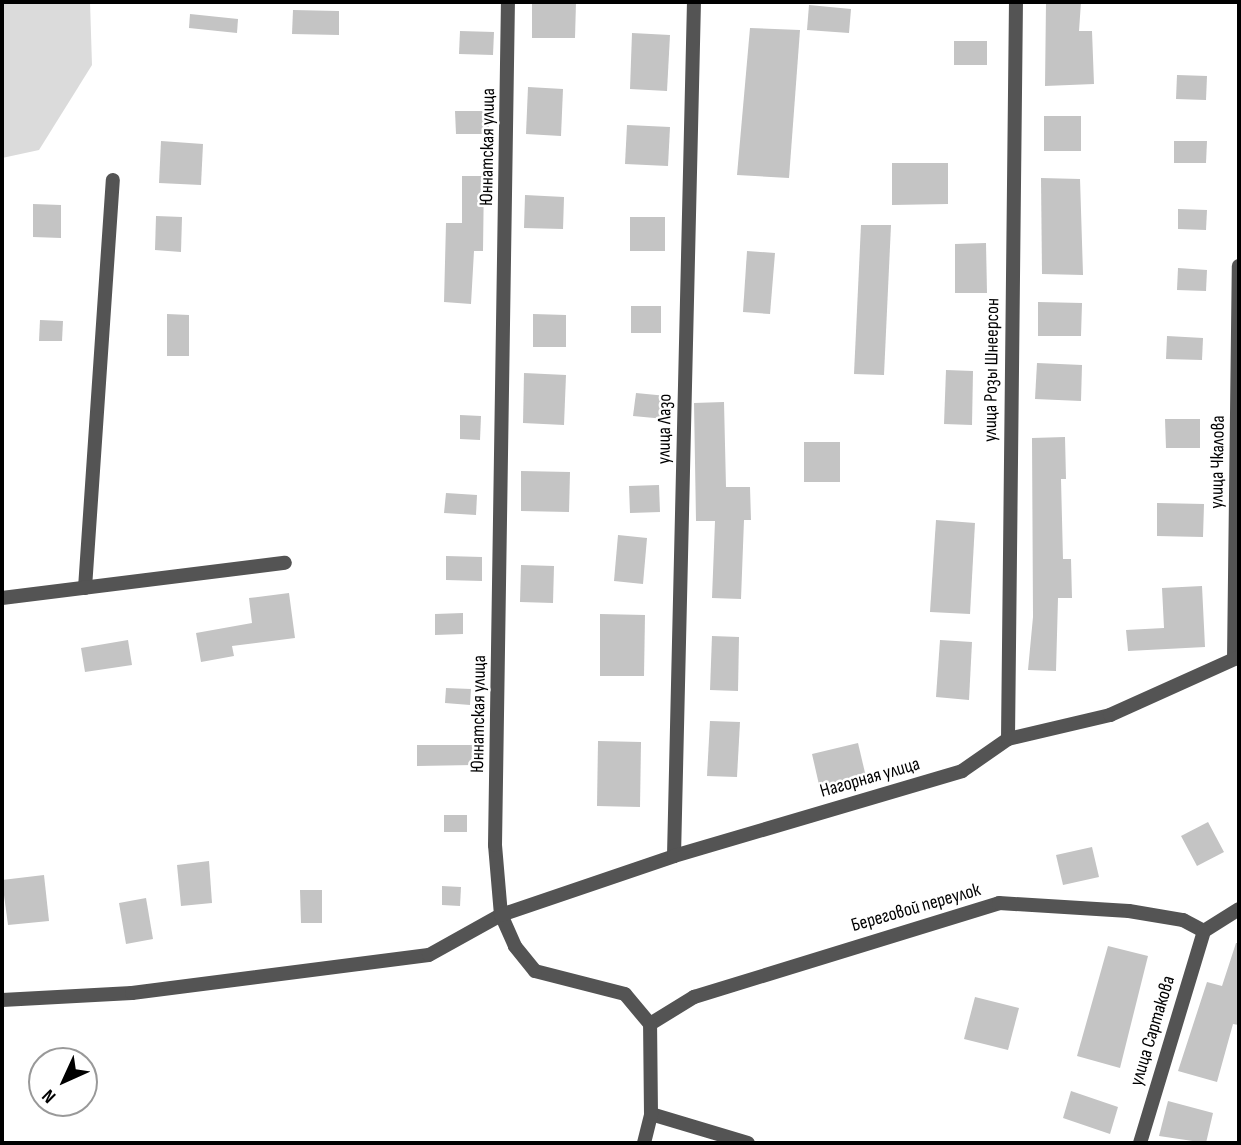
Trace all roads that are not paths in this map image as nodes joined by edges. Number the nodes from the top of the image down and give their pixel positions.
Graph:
1 (508, 2) edge
2 (694, 2) edge
3 (1016, 2) edge
4 (113, 180) dead end
5 (1239, 266) edge
6 (285, 563) dead end
7 (85, 588) junction
8 (2, 598) edge
9 (1237, 658) edge
10 (1008, 739) junction
11 (674, 856) junction
12 (1239, 909) edge
13 (500, 915) junction
14 (1204, 931) junction
15 (2, 1000) edge
16 (650, 1024) junction
17 (652, 1114) junction
18 (644, 1143) edge
19 (748, 1143) edge
20 (1140, 1143) edge

1 - 13 street, Юннатская улица
2 - 11 street, улица Лазо
3 - 10 street, улица Розы Шнеерсон
4 - 7 street
5 - 9 street, улица Чкалова
6 - 7 street
7 - 8 street
9 - 10 street, Нагорная улица
10 - 11 street, Нагорная улица
11 - 13 street, Нагорная улица
12 - 14 street
13 - 15 street
13 - 16 street
14 - 16 street, Береговой переулок
14 - 20 street, улица Сартакова
16 - 17 street
17 - 18 street
17 - 19 street

